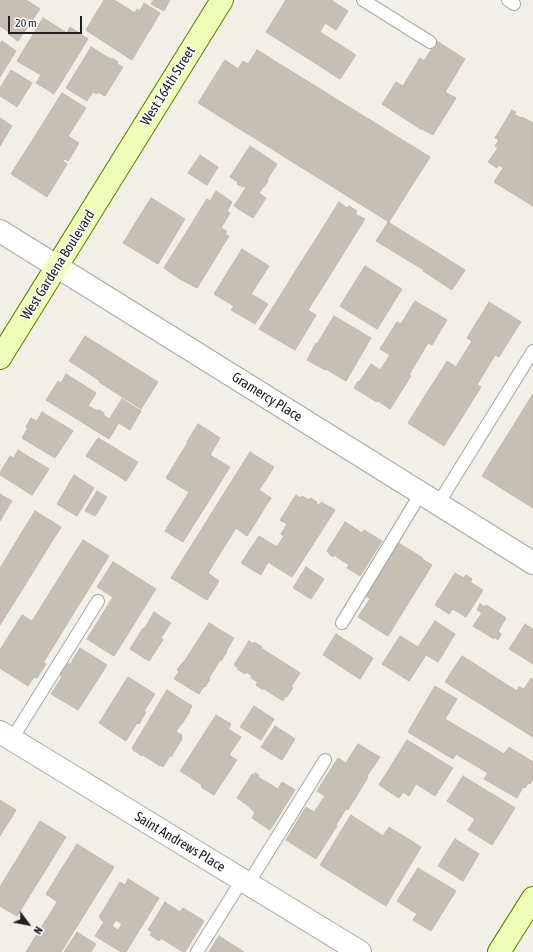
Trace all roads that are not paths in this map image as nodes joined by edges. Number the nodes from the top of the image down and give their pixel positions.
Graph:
1 (222, 0) edge
2 (363, 0) edge
3 (430, 42) dead end
4 (115, 172) joint
5 (0, 232) edge
6 (57, 266) junction
7 (533, 351) edge
8 (0, 358) edge
9 (430, 499) junction
10 (533, 563) edge
11 (98, 601) dead end
12 (342, 623) dead end
13 (6, 736) edge
14 (325, 760) dead end
15 (245, 882) junction
16 (533, 898) edge
17 (197, 952) edge
18 (360, 952) edge
19 (500, 952) edge

1 - 4 main road, West 164th Street
2 - 3 lane
4 - 6 main road, West Gardena Boulevard
5 - 6 street, Gramercy Place
6 - 8 main road, West Gardena Boulevard
6 - 9 street, Gramercy Place
7 - 9 lane
9 - 10 street, Gramercy Place
9 - 12 lane
11 - 13 lane
13 - 15 street, Saint Andrews Place
14 - 15 lane
15 - 17 lane
15 - 18 street, Saint Andrews Place
16 - 19 main road

